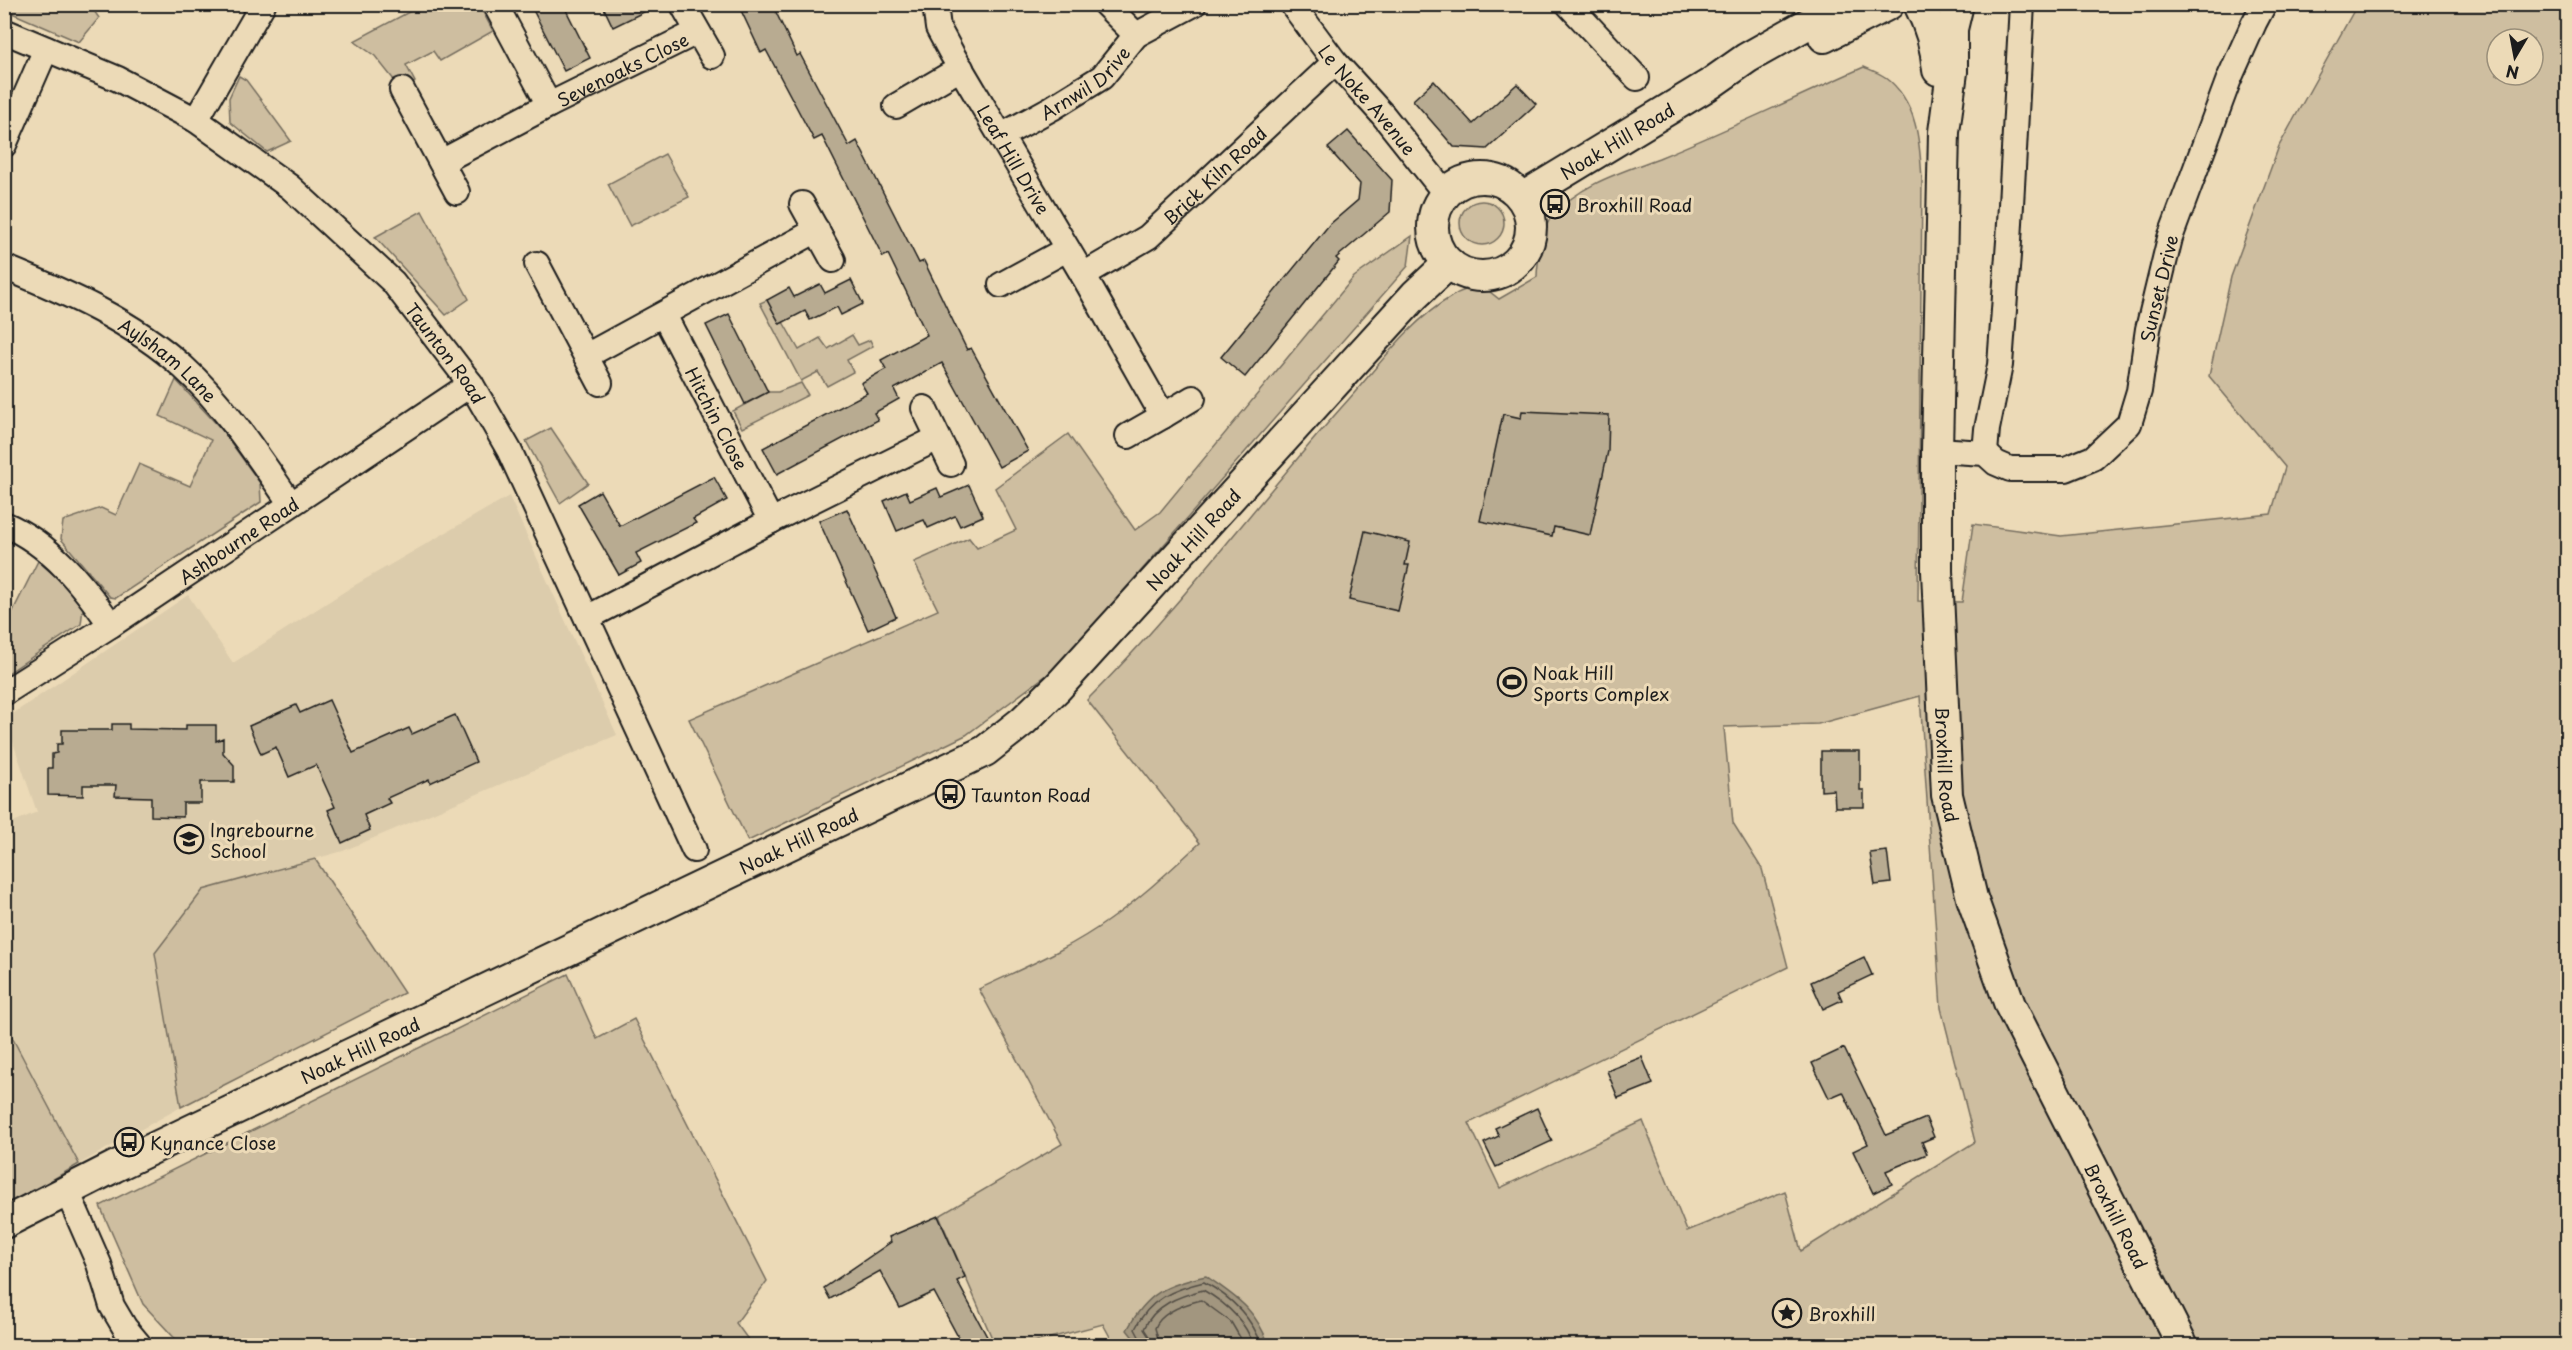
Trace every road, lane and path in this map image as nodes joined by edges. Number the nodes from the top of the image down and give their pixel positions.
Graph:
1 (263, 4) edge
2 (495, 4) edge
3 (935, 4) edge
4 (1105, 4) edge
5 (1194, 4) edge
6 (1292, 4) edge
7 (1568, 4) edge
8 (1843, 4) edge
9 (1888, 4) edge
10 (1919, 4) edge
11 (1942, 4) edge
12 (1958, 4) edge
13 (2022, 4) edge
14 (2264, 4) edge
15 (684, 7) dead end
16 (4, 31) edge
17 (697, 32) junction
18 (1136, 35) junction
19 (46, 49) junction
20 (712, 56) dead end
21 (1335, 62) junction
22 (961, 68) junction
23 (1637, 78) dead end
24 (1710, 84) junction
25 (402, 90) dead end
26 (549, 105) junction
27 (896, 106) dead end
28 (196, 120) junction
29 (1944, 132) junction
30 (1001, 136) junction
31 (4, 145) edge
32 (441, 162) junction
33 (457, 192) dead end
34 (1445, 193) junction
35 (1522, 198) junction
36 (802, 204) dead end
37 (817, 230) junction
38 (1067, 249) junction
39 (833, 260) dead end
40 (1449, 263) junction
41 (537, 264) dead end
42 (4, 267) edge
43 (1083, 275) junction
44 (1001, 285) dead end
45 (664, 315) junction
46 (586, 356) junction
47 (600, 383) dead end
48 (471, 384) junction
49 (1193, 398) dead end
50 (924, 408) dead end
51 (1163, 416) junction
52 (1128, 436) dead end
53 (938, 438) junction
54 (1937, 450) junction
55 (1985, 453) junction
56 (951, 464) dead end
57 (291, 504) junction
58 (771, 521) junction
59 (4, 524) edge
60 (587, 618) junction
61 (111, 626) junction
62 (4, 693) edge
63 (694, 850) dead end
64 (67, 1191) junction
65 (4, 1223) edge
66 (140, 1346) edge
67 (2183, 1346) edge

1 - 28 street
2 - 26 street, Sevenoaks Close
3 - 22 street, Leaf Hill Drive
4 - 18 street
5 - 18 street, Arnwil Drive
6 - 21 street, Le Noke Avenue
7 - 23 street
8 - 24 street, Noak Hill Road
9 - 24 street, Noak Hill Road
10 - 11 street
10 - 29 street, Broxhill Road
12 - 29 street, Broxhill Road
13 - 55 street
14 - 55 street, Sunset Drive
15 - 17 street, Sevenoaks Close
16 - 19 street, Taunton Road
17 - 20 street, Sevenoaks Close
17 - 26 street, Sevenoaks Close
18 - 30 street, Arnwil Drive
19 - 28 street, Taunton Road
19 - 31 street
21 - 34 street, Le Noke Avenue
21 - 43 street, Brick Kiln Road
22 - 27 street
22 - 30 street, Leaf Hill Drive
24 - 35 street, Noak Hill Road
25 - 32 street
26 - 32 street, Sevenoaks Close
28 - 48 street, Taunton Road
29 - 54 street, Broxhill Road
30 - 38 street, Leaf Hill Drive
32 - 33 street
34 - 35 street
34 - 40 street
35 - 40 street
36 - 37 street
37 - 39 street
37 - 45 street
38 - 43 street, Leaf Hill Drive
38 - 44 street
40 - 64 street, Noak Hill Road
41 - 46 street
42 - 57 street, Aylsham Lane
43 - 51 street, Leaf Hill Drive
45 - 46 street
45 - 58 street, Hitchin Close
46 - 47 street
48 - 57 street, Ashbourne Road
48 - 60 street, Taunton Road
49 - 51 street
50 - 53 street
51 - 52 street
53 - 56 street
53 - 58 street
54 - 55 street
54 - 67 street, Broxhill Road
57 - 61 street, Ashbourne Road
58 - 60 street
59 - 61 street
60 - 63 street, Taunton Road
61 - 62 street, Ashbourne Road
64 - 65 street, Noak Hill Road
64 - 66 street

